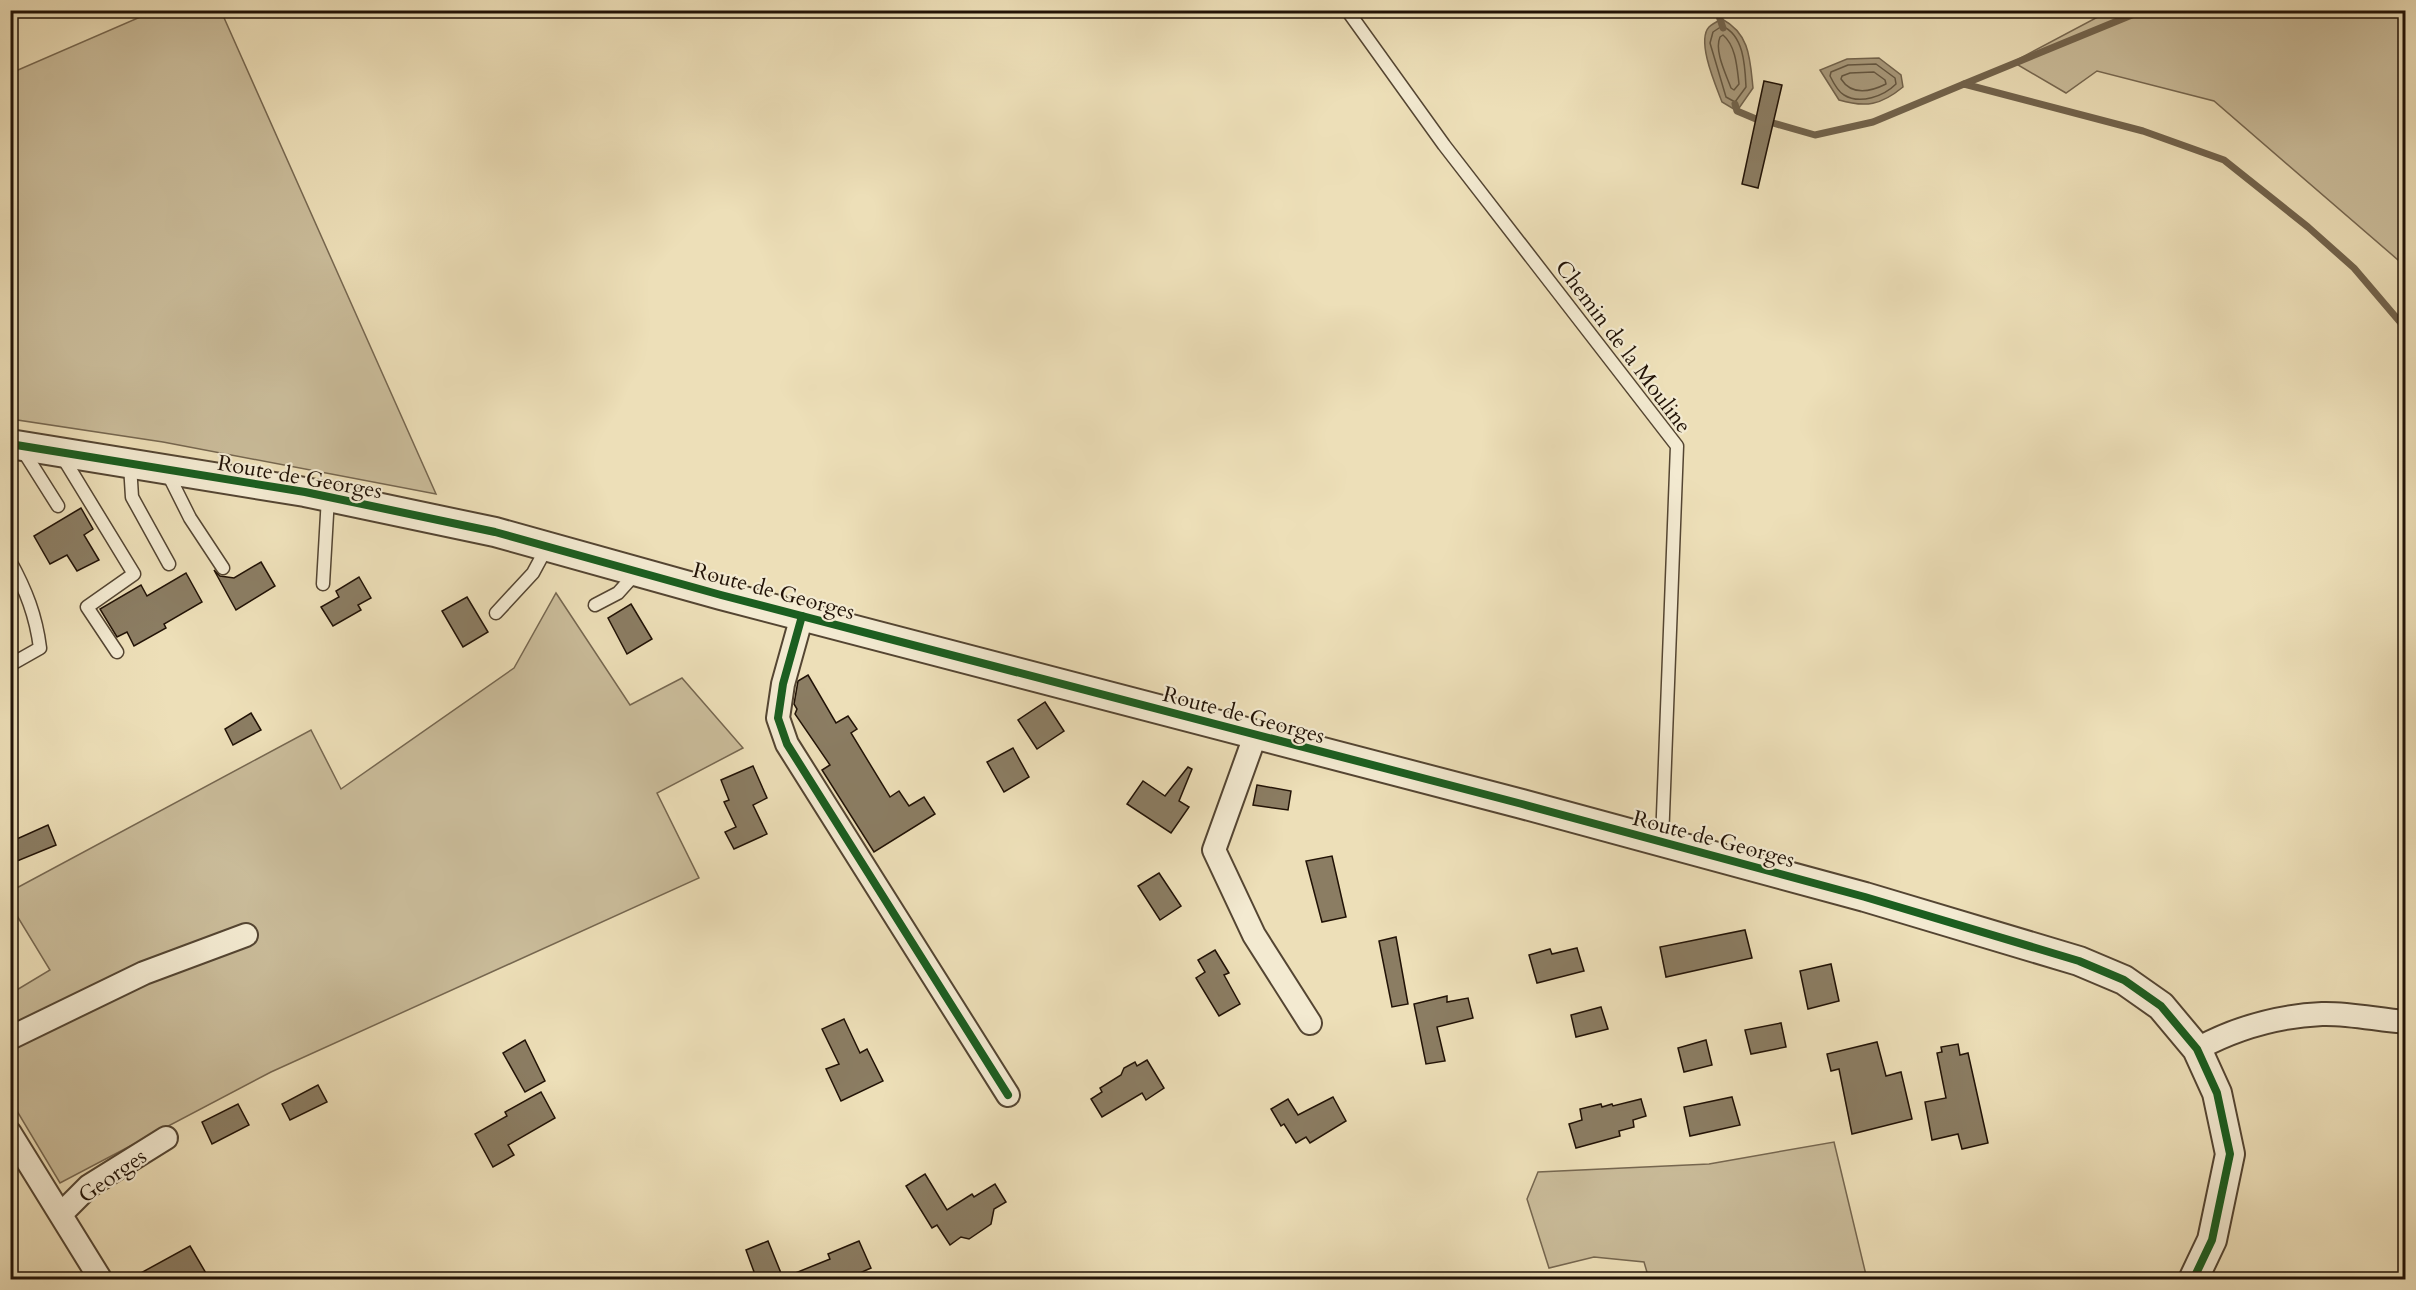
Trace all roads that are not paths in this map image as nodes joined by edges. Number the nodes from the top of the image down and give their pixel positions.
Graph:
1 (1347, 10) edge
2 (15, 445) edge
3 (60, 453) junction
4 (130, 465) junction
5 (166, 471) junction
6 (328, 497) junction
7 (58, 506) dead end
8 (547, 547) junction
9 (10, 561) edge
10 (169, 564) dead end
11 (223, 568) dead end
12 (636, 572) junction
13 (324, 584) dead end
14 (595, 605) dead end
15 (496, 613) dead end
16 (802, 616) junction
17 (117, 652) dead end
18 (10, 666) edge
19 (1255, 736) junction
20 (1662, 843) junction
21 (246, 934) dead end
22 (2406, 1022) edge
23 (1310, 1023) dead end
24 (10, 1038) edge
25 (2197, 1049) junction
26 (1008, 1095) dead end
27 (10, 1133) edge
28 (166, 1138) dead end
29 (61, 1214) junction
30 (101, 1280) edge
31 (2193, 1280) edge

1 - 20 lane, Chemin de la Mouline
2 - 3 street, Route de Georges
2 - 7 lane
3 - 4 street, Route de Georges
3 - 17 lane
4 - 5 street, Route de Georges
4 - 10 lane
5 - 6 street, Route de Georges
5 - 11 lane
6 - 8 street, Route de Georges
6 - 13 lane
8 - 12 street, Route de Georges
8 - 15 lane
9 - 18 lane
12 - 14 lane
12 - 16 street, Route de Georges
16 - 19 street, Route de Georges
16 - 26 street
19 - 20 street, Route de Georges
19 - 23 street
20 - 25 street, Route de Georges
21 - 24 street
22 - 25 street
25 - 31 street, Route de Georges
27 - 29 street
28 - 29 street, Georges
29 - 30 street

